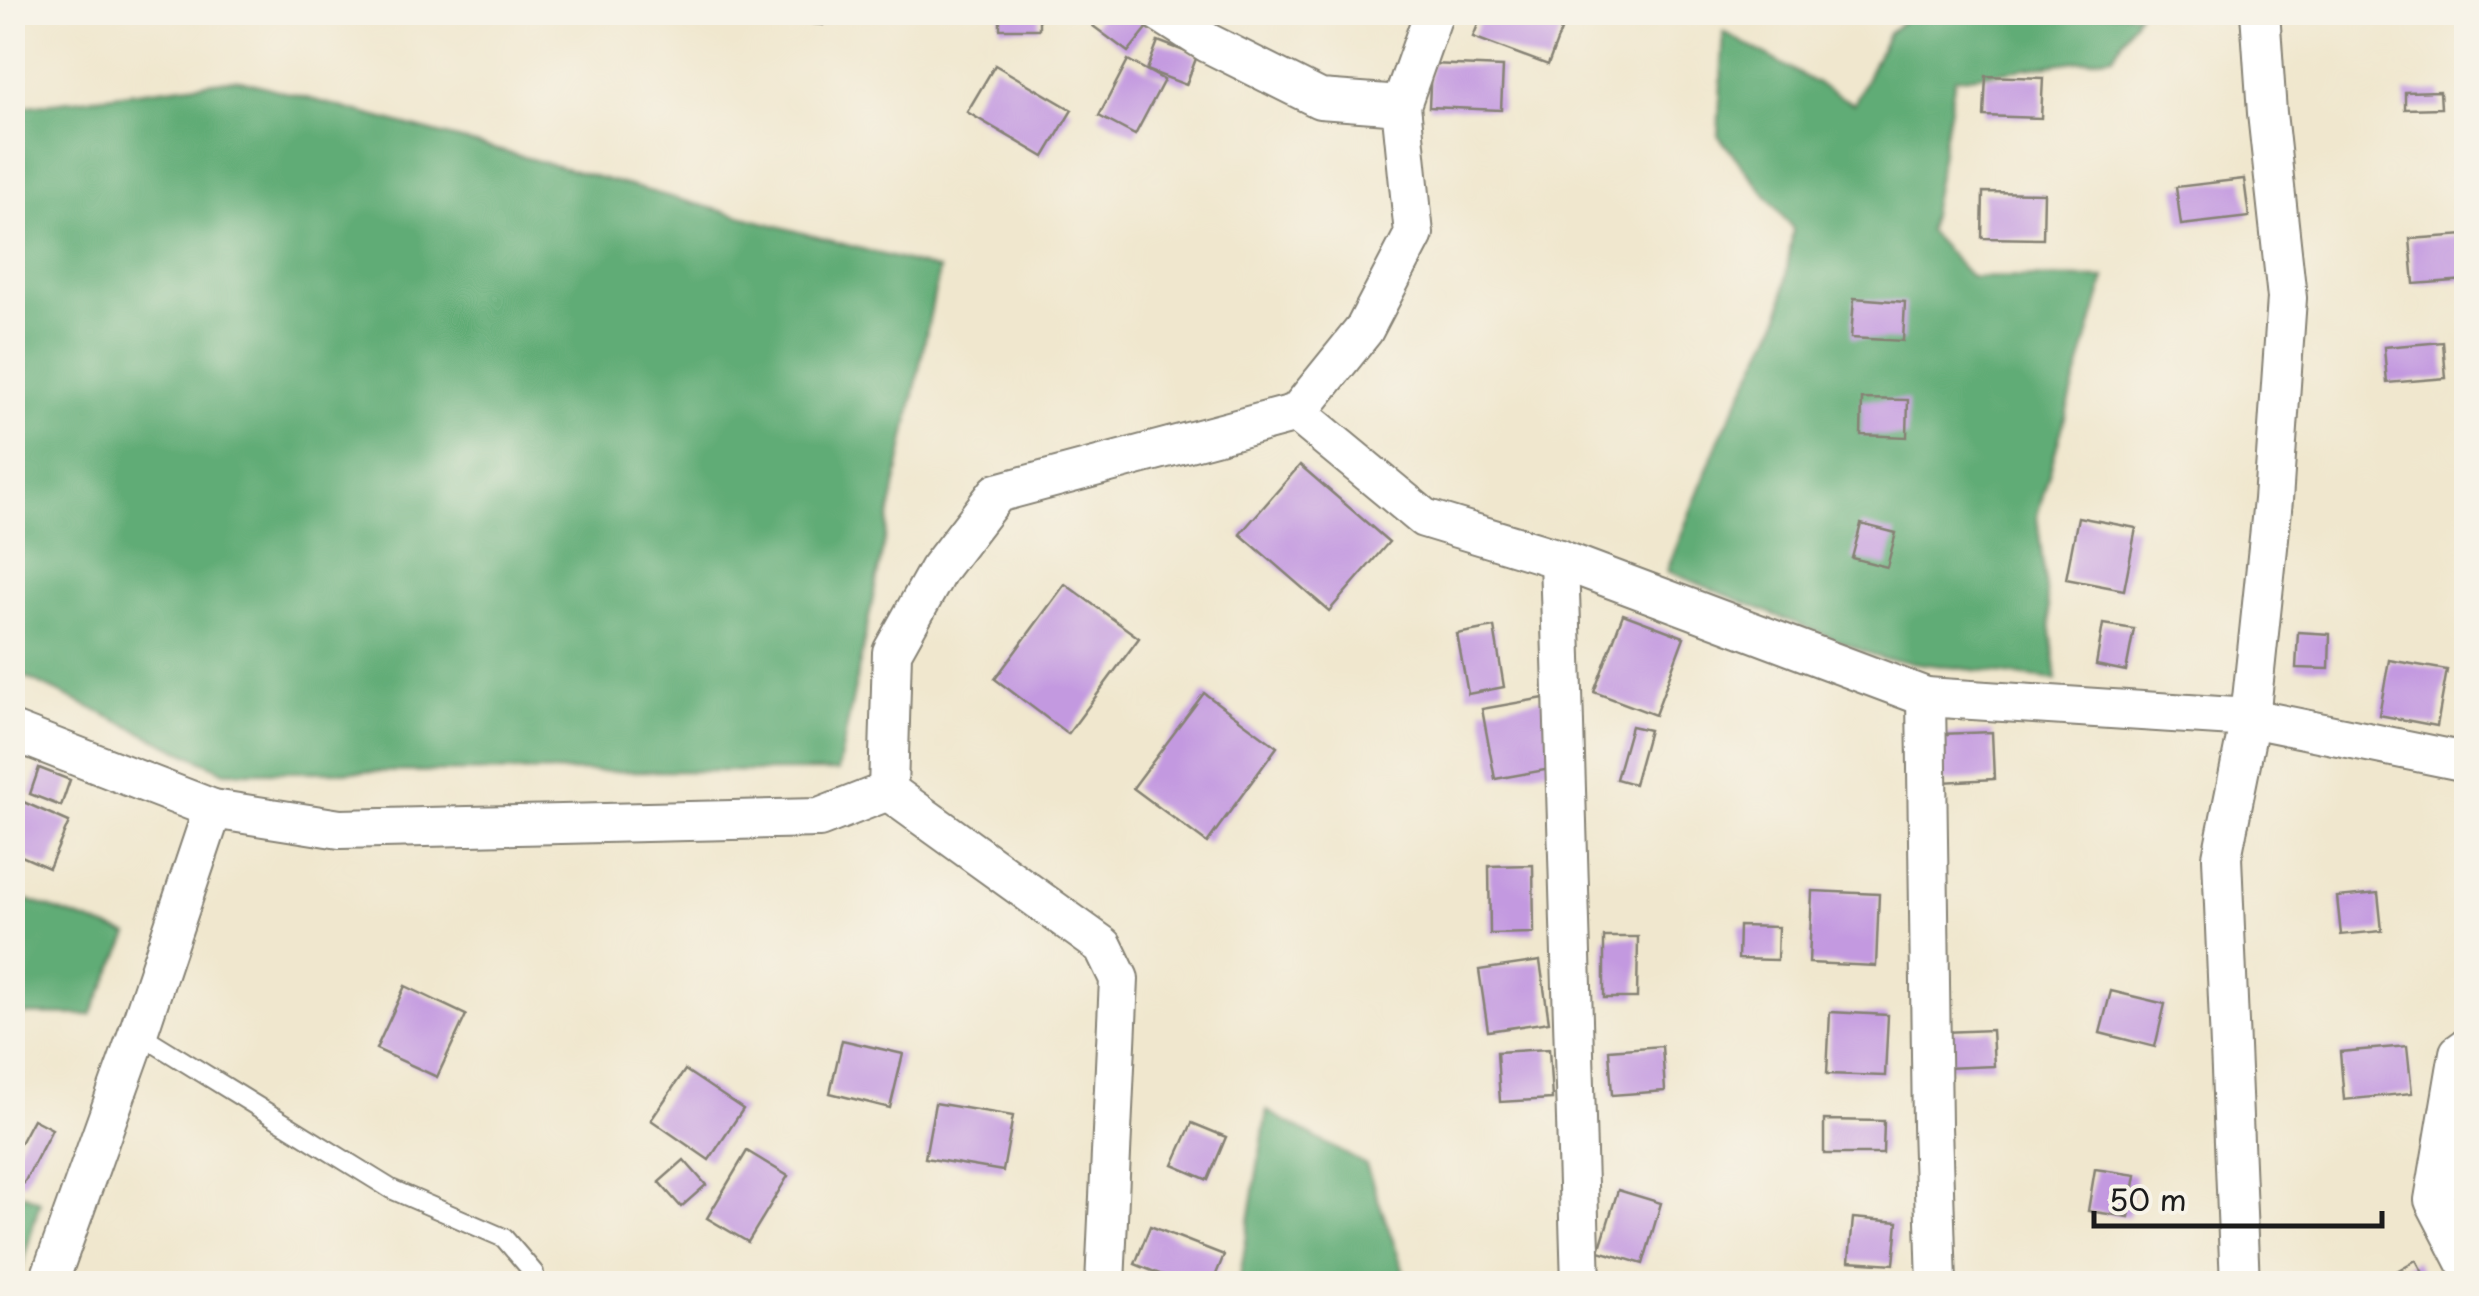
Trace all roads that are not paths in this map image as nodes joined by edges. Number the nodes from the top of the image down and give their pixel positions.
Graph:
1 (1158, 12) edge
2 (1434, 12) edge
3 (2260, 12) edge
4 (1401, 105) junction
5 (1296, 413) junction
6 (1559, 559) junction
7 (1926, 697) junction
8 (2250, 718) junction
9 (12, 731) edge
10 (2466, 762) edge
11 (888, 791) junction
12 (213, 810) junction
13 (138, 1034) junction
14 (2466, 1048) edge
15 (2466, 1262) edge
16 (48, 1284) edge
17 (532, 1284) edge
18 (1105, 1284) edge
19 (1581, 1284) edge
20 (1938, 1284) edge
21 (2240, 1284) edge

1 - 4 street
2 - 4 street
3 - 8 street
4 - 5 street
5 - 6 street
5 - 11 street
6 - 7 street
6 - 19 street
7 - 8 street
7 - 20 street
8 - 10 street
8 - 21 street
9 - 12 street
11 - 12 street
11 - 18 street
12 - 13 street
13 - 16 street
13 - 17 lane
14 - 15 street

